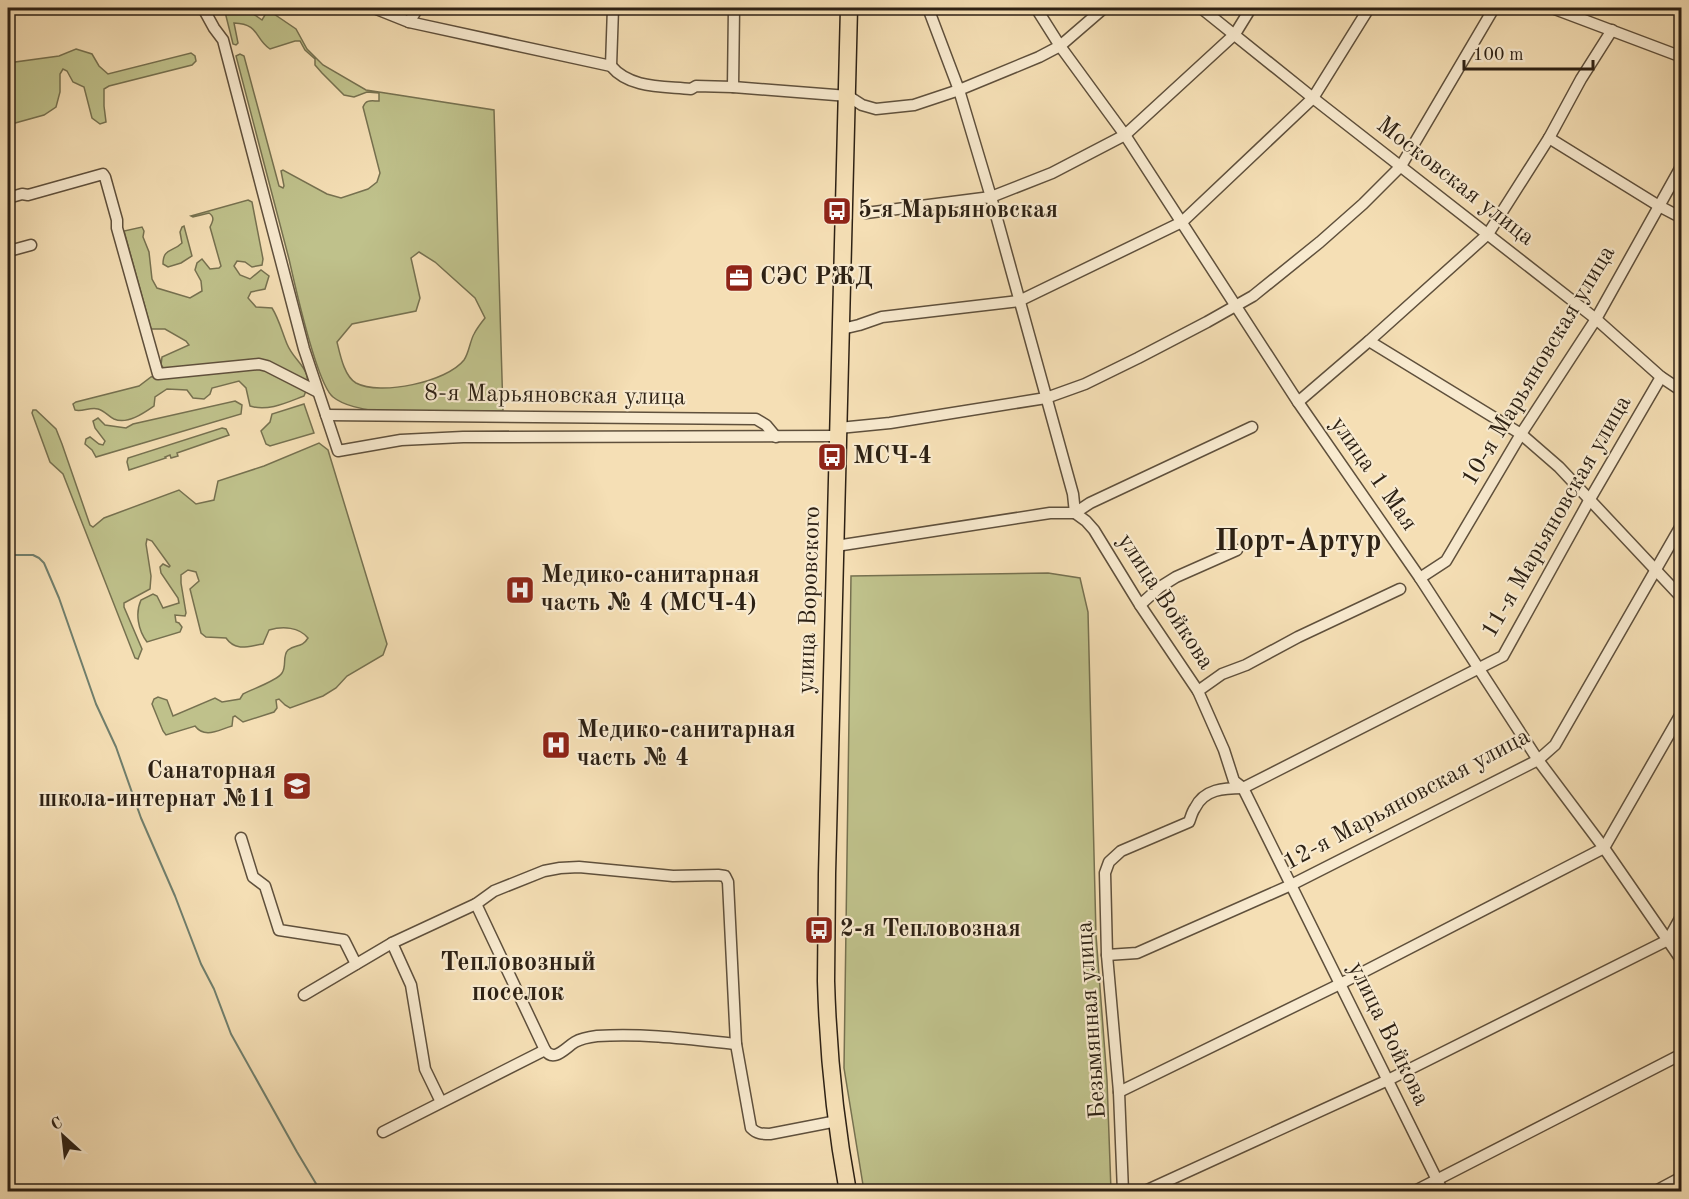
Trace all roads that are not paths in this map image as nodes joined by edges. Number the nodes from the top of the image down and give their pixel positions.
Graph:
1 (204, 8) edge
2 (374, 8) edge
3 (418, 8) edge
4 (613, 8) edge
5 (734, 8) edge
6 (849, 8) edge
7 (928, 8) edge
8 (1035, 8) edge
9 (1104, 8) edge
10 (1201, 8) edge
11 (1251, 8) edge
12 (1369, 8) edge
13 (1494, 8) edge
14 (1552, 8) edge
15 (409, 22) junction
16 (1612, 30) junction
17 (1235, 34) junction
18 (1060, 46) junction
19 (1682, 57) edge
20 (611, 66) junction
21 (734, 87) junction
22 (959, 90) junction
23 (848, 96) junction
24 (1313, 98) junction
25 (1125, 135) junction
26 (1549, 138) junction
27 (1682, 165) edge
28 (1401, 166) junction
29 (991, 197) junction
30 (8, 198) edge
31 (1659, 206) junction
32 (866, 213) dead end
33 (1682, 218) edge
34 (1182, 222) junction
35 (1488, 234) junction
36 (31, 245) dead end
37 (8, 250) edge
38 (1019, 301) junction
39 (1237, 306) junction
40 (1596, 319) junction
41 (842, 329) junction
42 (1369, 341) junction
43 (1662, 376) junction
44 (1682, 391) edge
45 (318, 392) junction
46 (1046, 398) junction
47 (1298, 402) junction
48 (326, 415) junction
49 (1252, 427) dead end
50 (839, 432) junction
51 (1521, 434) junction
52 (776, 437) junction
53 (1590, 500) junction
54 (1075, 513) junction
55 (1682, 524) edge
56 (836, 546) junction
57 (1237, 550) dead end
58 (1654, 570) junction
59 (1420, 578) junction
60 (1400, 589) dead end
61 (1682, 598) edge
62 (1140, 605) junction
63 (1479, 669) junction
64 (1198, 691) junction
65 (1682, 712) edge
66 (1538, 759) junction
67 (1231, 774) junction
68 (1243, 788) junction
69 (1221, 789) junction
70 (241, 838) dead end
71 (1604, 848) junction
72 (1121, 851) joint
73 (1292, 885) junction
74 (476, 904) junction
75 (1682, 915) edge
76 (1668, 940) junction
77 (392, 943) junction
78 (1107, 955) junction
79 (1682, 961) edge
80 (356, 963) junction
81 (1340, 984) junction
82 (304, 995) dead end
83 (736, 1044) junction
84 (545, 1050) junction
85 (1682, 1054) edge
86 (1388, 1080) junction
87 (1119, 1092) junction
88 (441, 1102) junction
89 (837, 1121) junction
90 (383, 1132) dead end
91 (1682, 1177) edge
92 (1437, 1180) junction
93 (848, 1191) edge
94 (1123, 1191) edge
95 (1143, 1191) edge
96 (1413, 1191) edge
97 (1443, 1191) edge
98 (1653, 1191) edge

1 - 45 street
2 - 15 street
3 - 15 street
4 - 20 street
5 - 21 street
6 - 23 main road, улица Воровского
7 - 22 street
8 - 18 street, улица 1 Мая
9 - 18 street
10 - 17 street, Московская улица
11 - 17 street
12 - 24 street
13 - 28 street, 8-я Марьяновская улица
14 - 16 street
15 - 20 street
16 - 19 street
16 - 26 street
17 - 24 street, Московская улица
17 - 25 street
18 - 22 street
18 - 25 street, улица 1 Мая
20 - 21 street
21 - 23 street
22 - 23 street
22 - 29 street
23 - 41 main road, улица Воровского
24 - 28 street, Московская улица
24 - 34 street
25 - 29 street
25 - 34 street, улица 1 Мая
26 - 31 street
26 - 35 street
27 - 31 street, 10-я Марьяновская улица
28 - 35 street, Московская улица
28 - 39 street, 8-я Марьяновская улица
29 - 32 street
29 - 38 street
30 - 45 street
31 - 33 street
31 - 40 street, 10-я Марьяновская улица
34 - 38 street
34 - 39 street, улица 1 Мая
35 - 40 street, Московская улица
35 - 42 street
36 - 37 street
38 - 41 street
38 - 46 street
39 - 46 street, 8-я Марьяновская улица
39 - 47 street, улица 1 Мая
40 - 43 street, Московская улица
40 - 51 street, 10-я Марьяновская улица
41 - 50 main road, улица Воровского
42 - 47 street
42 - 51 street
43 - 44 street, Московская улица
43 - 53 street, 11-я Марьяновская улица
45 - 48 street
46 - 50 street, 8-я Марьяновская улица
46 - 54 street
47 - 59 street, улица 1 Мая
48 - 52 street, 8-я Марьяновская улица
48 - 52 street, 8-я Марьяновская улица
49 - 54 street
50 - 52 street, 8-я Марьяновская улица
50 - 56 main road, улица Воровского
51 - 53 street
51 - 59 street, 10-я Марьяновская улица
53 - 58 street
53 - 63 street, 11-я Марьяновская улица
54 - 56 street
54 - 62 street, улица Войкова
55 - 58 street, 12-я Марьяновская улица
56 - 89 main road, улица Воровского
57 - 62 street
58 - 61 street
58 - 66 street, 12-я Марьяновская улица
59 - 63 street, улица 1 Мая
60 - 64 street
62 - 64 street, улица Войкова
63 - 66 street, улица 1 Мая
63 - 68 street, 11-я Марьяновская улица
64 - 67 street, улица Войкова
65 - 71 street
66 - 71 street, улица 1 Мая
66 - 73 street, 12-я Марьяновская улица
67 - 68 street, улица Войкова
67 - 69 street, 11-я Марьяновская улица
68 - 69 street, 11-я Марьяновская улица
68 - 73 street, улица Войкова
69 - 72 street, 11-я Марьяновская улица
70 - 80 street
71 - 76 street, улица 1 Мая
71 - 81 street
72 - 78 street, Безымянная улица
73 - 78 street, 12-я Марьяновская улица
73 - 81 street, улица Войкова
74 - 77 street
74 - 83 street
74 - 84 street
75 - 76 street
76 - 79 street, улица 1 Мая
76 - 86 street
77 - 80 street
77 - 88 street
78 - 87 street, Безымянная улица
80 - 82 street
81 - 86 street, улица Войкова
81 - 87 street
83 - 84 street
83 - 89 street
84 - 88 street
85 - 92 street
86 - 92 street, улица Войкова
86 - 95 street
87 - 94 street, Безымянная улица
88 - 90 street
89 - 93 main road, улица Воровского
91 - 98 street
92 - 96 street
92 - 97 street, улица Войкова

